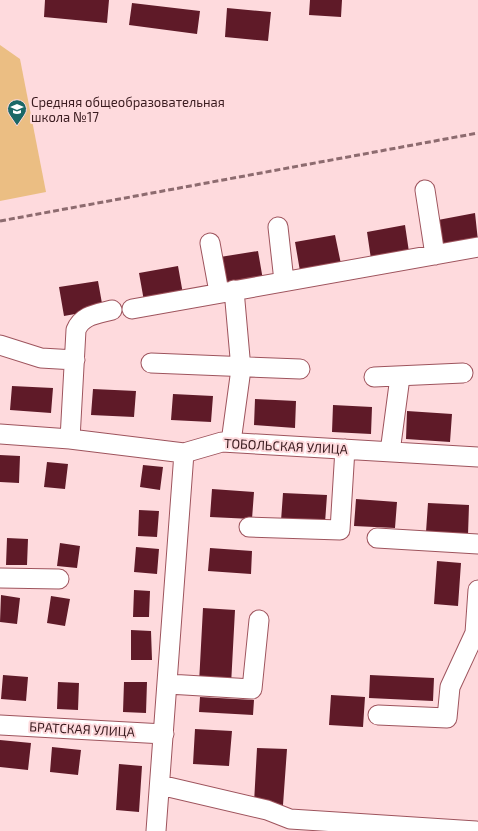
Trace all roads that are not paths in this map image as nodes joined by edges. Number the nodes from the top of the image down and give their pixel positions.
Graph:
1 (425, 190) dead end
2 (278, 227) dead end
3 (210, 243) dead end
4 (478, 247) edge
5 (435, 255) junction
6 (284, 281) junction
7 (227, 291) junction
8 (132, 309) dead end
9 (112, 310) dead end
10 (0, 345) edge
11 (75, 360) junction
12 (151, 363) dead end
13 (300, 369) dead end
14 (462, 373) dead end
15 (374, 377) dead end
16 (400, 377) junction
17 (0, 434) edge
18 (70, 439) junction
19 (231, 442) junction
20 (344, 449) junction
21 (390, 452) junction
22 (184, 453) junction
23 (478, 457) edge
24 (249, 527) dead end
25 (377, 538) dead end
26 (478, 544) edge
27 (0, 578) edge
28 (58, 579) dead end
29 (478, 590) edge
30 (259, 620) dead end
31 (168, 684) junction
32 (378, 715) dead end
33 (0, 725) edge
34 (164, 734) junction
35 (160, 785) junction
36 (290, 825) edge
37 (353, 827) edge
38 (453, 830) edge
39 (156, 831) edge
40 (476, 831) edge

1 - 5 street
2 - 6 street
3 - 7 street
4 - 5 street
5 - 6 street
6 - 7 street
7 - 8 street
7 - 19 street
9 - 11 street
10 - 11 street
11 - 18 street
12 - 13 street
14 - 16 street
15 - 16 street
16 - 21 street
17 - 18 street, ТОБОЛЬСКАЯ УЛИЦА
18 - 22 street, ТОБОЛЬСКАЯ УЛИЦА
19 - 20 street, ТОБОЛЬСКАЯ УЛИЦА
19 - 22 street, ТОБОЛЬСКАЯ УЛИЦА
20 - 21 street, ТОБОЛЬСКАЯ УЛИЦА
20 - 24 street
21 - 23 street, ТОБОЛЬСКАЯ УЛИЦА
22 - 31 street
25 - 26 street
27 - 28 street
29 - 32 street
30 - 31 street
31 - 34 street
33 - 34 street, БРАТСКАЯ УЛИЦА
34 - 35 street
35 - 36 street
35 - 39 street
36 - 37 street
37 - 38 street
38 - 40 street

